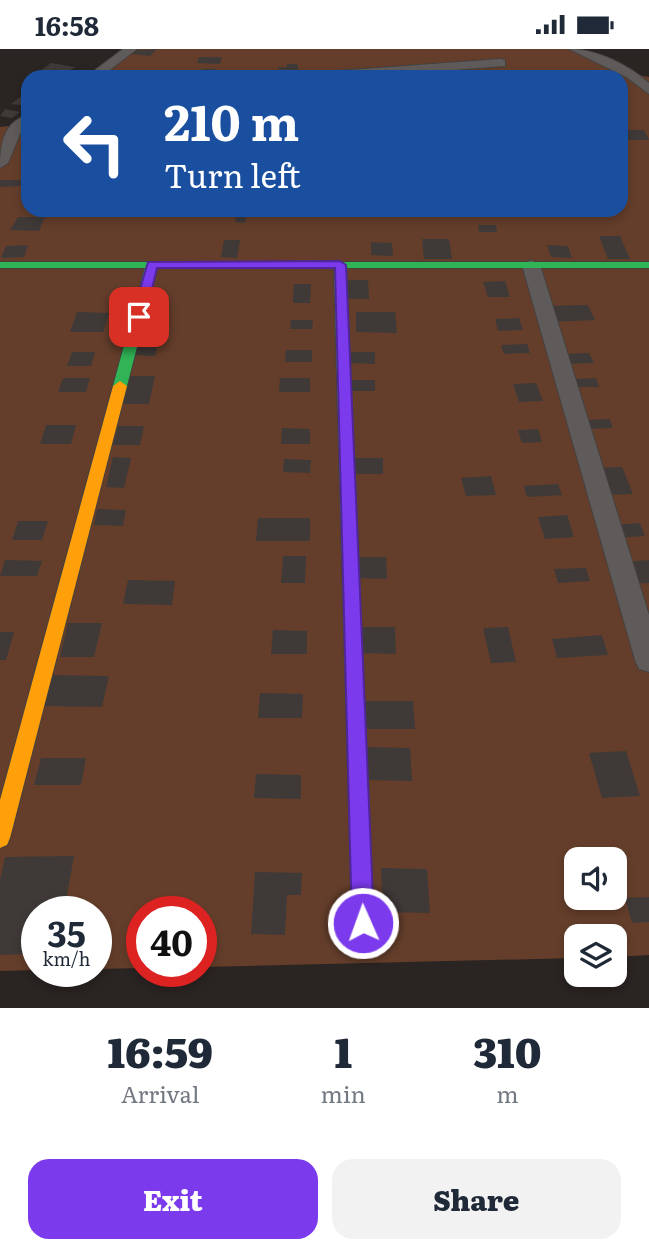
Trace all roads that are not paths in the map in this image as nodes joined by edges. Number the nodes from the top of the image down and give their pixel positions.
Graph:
1 (131, 49) edge
2 (575, 49) edge
3 (500, 63) dead end
4 (102, 70) edge
5 (404, 70) edge
6 (622, 70) edge
7 (628, 73) edge
8 (649, 90) edge
9 (21, 122) edge
10 (21, 126) edge
11 (0, 127) edge
12 (0, 163) edge
13 (0, 265) edge
14 (152, 265) junction
15 (340, 265) junction
16 (531, 265) junction
17 (649, 265) edge
18 (649, 660) edge
19 (0, 838) edge
20 (363, 923) dead end

1 - 4 street
2 - 6 street
3 - 5 street
7 - 8 street
9 - 11 street
10 - 12 street
13 - 14 street
14 - 15 street
14 - 19 street
15 - 16 street
15 - 20 street
16 - 17 street
16 - 18 street

